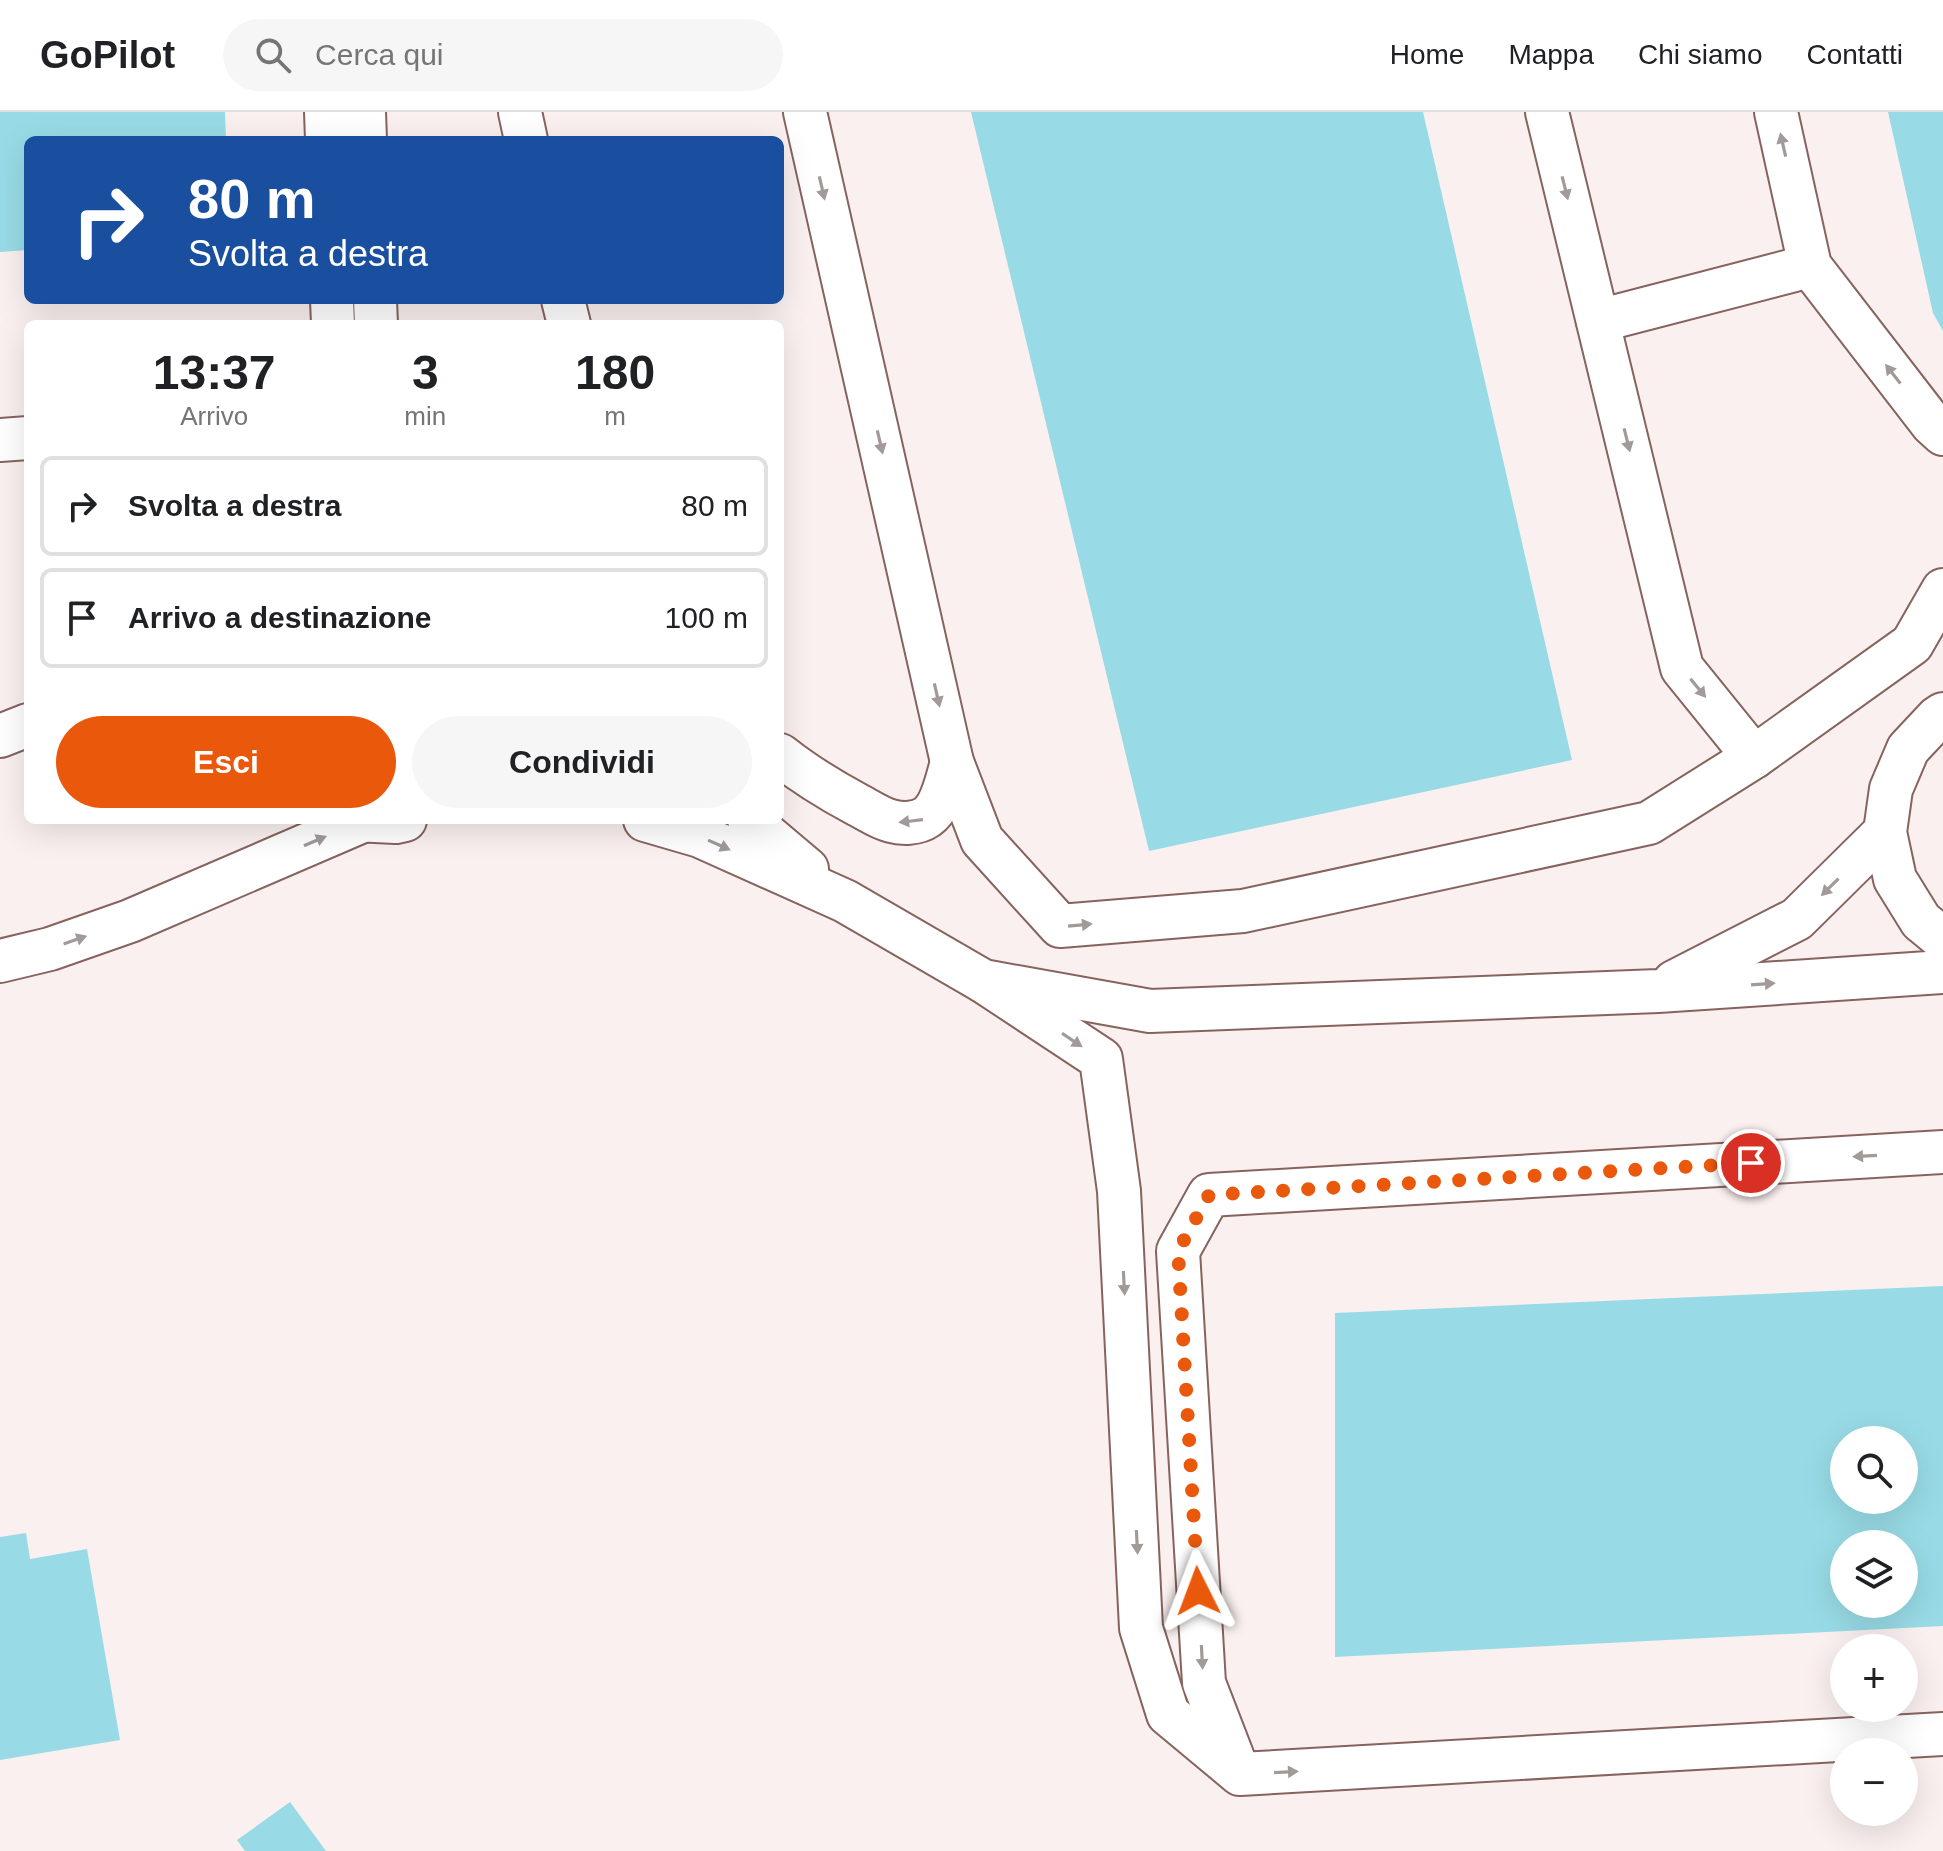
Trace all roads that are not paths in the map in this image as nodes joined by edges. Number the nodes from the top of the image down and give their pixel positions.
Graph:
1 (326, 112) edge
2 (364, 112) edge
3 (520, 112) edge
4 (805, 112) edge
5 (1547, 112) edge
6 (1776, 112) edge
7 (327, 136) edge
8 (365, 136) edge
9 (525, 136) edge
10 (1810, 266) junction
11 (1598, 321) junction
12 (1943, 434) edge
13 (1943, 590) edge
14 (1943, 714) edge
15 (24, 727) edge
16 (0, 736) edge
17 (1754, 757) junction
18 (784, 758) edge
19 (952, 762) junction
20 (350, 824) edge
21 (659, 824) edge
22 (754, 824) edge
23 (1885, 832) junction
24 (845, 901) junction
25 (1943, 939) edge
26 (0, 961) edge
27 (1943, 972) edge
28 (983, 981) junction
29 (1658, 991) junction
30 (1943, 1152) edge
31 (1943, 1734) edge
32 (1240, 1774) junction

1 - 7 lane
2 - 8 lane
3 - 9 lane
4 -> 19 lane
5 -> 11 lane
10 -> 6 lane
10 - 11 lane
12 -> 10 lane
11 -> 17 lane
13 - 17 lane
14 - 23 lane
15 - 16 lane
19 -> 17 lane
19 -> 18 lane
26 -> 20 lane
21 -> 24 lane
22 - 24 lane
23 - 25 lane
23 -> 29 lane
24 - 28 lane
29 -> 27 lane
28 - 29 lane
28 -> 32 lane
30 -> 32 lane
32 -> 31 lane

